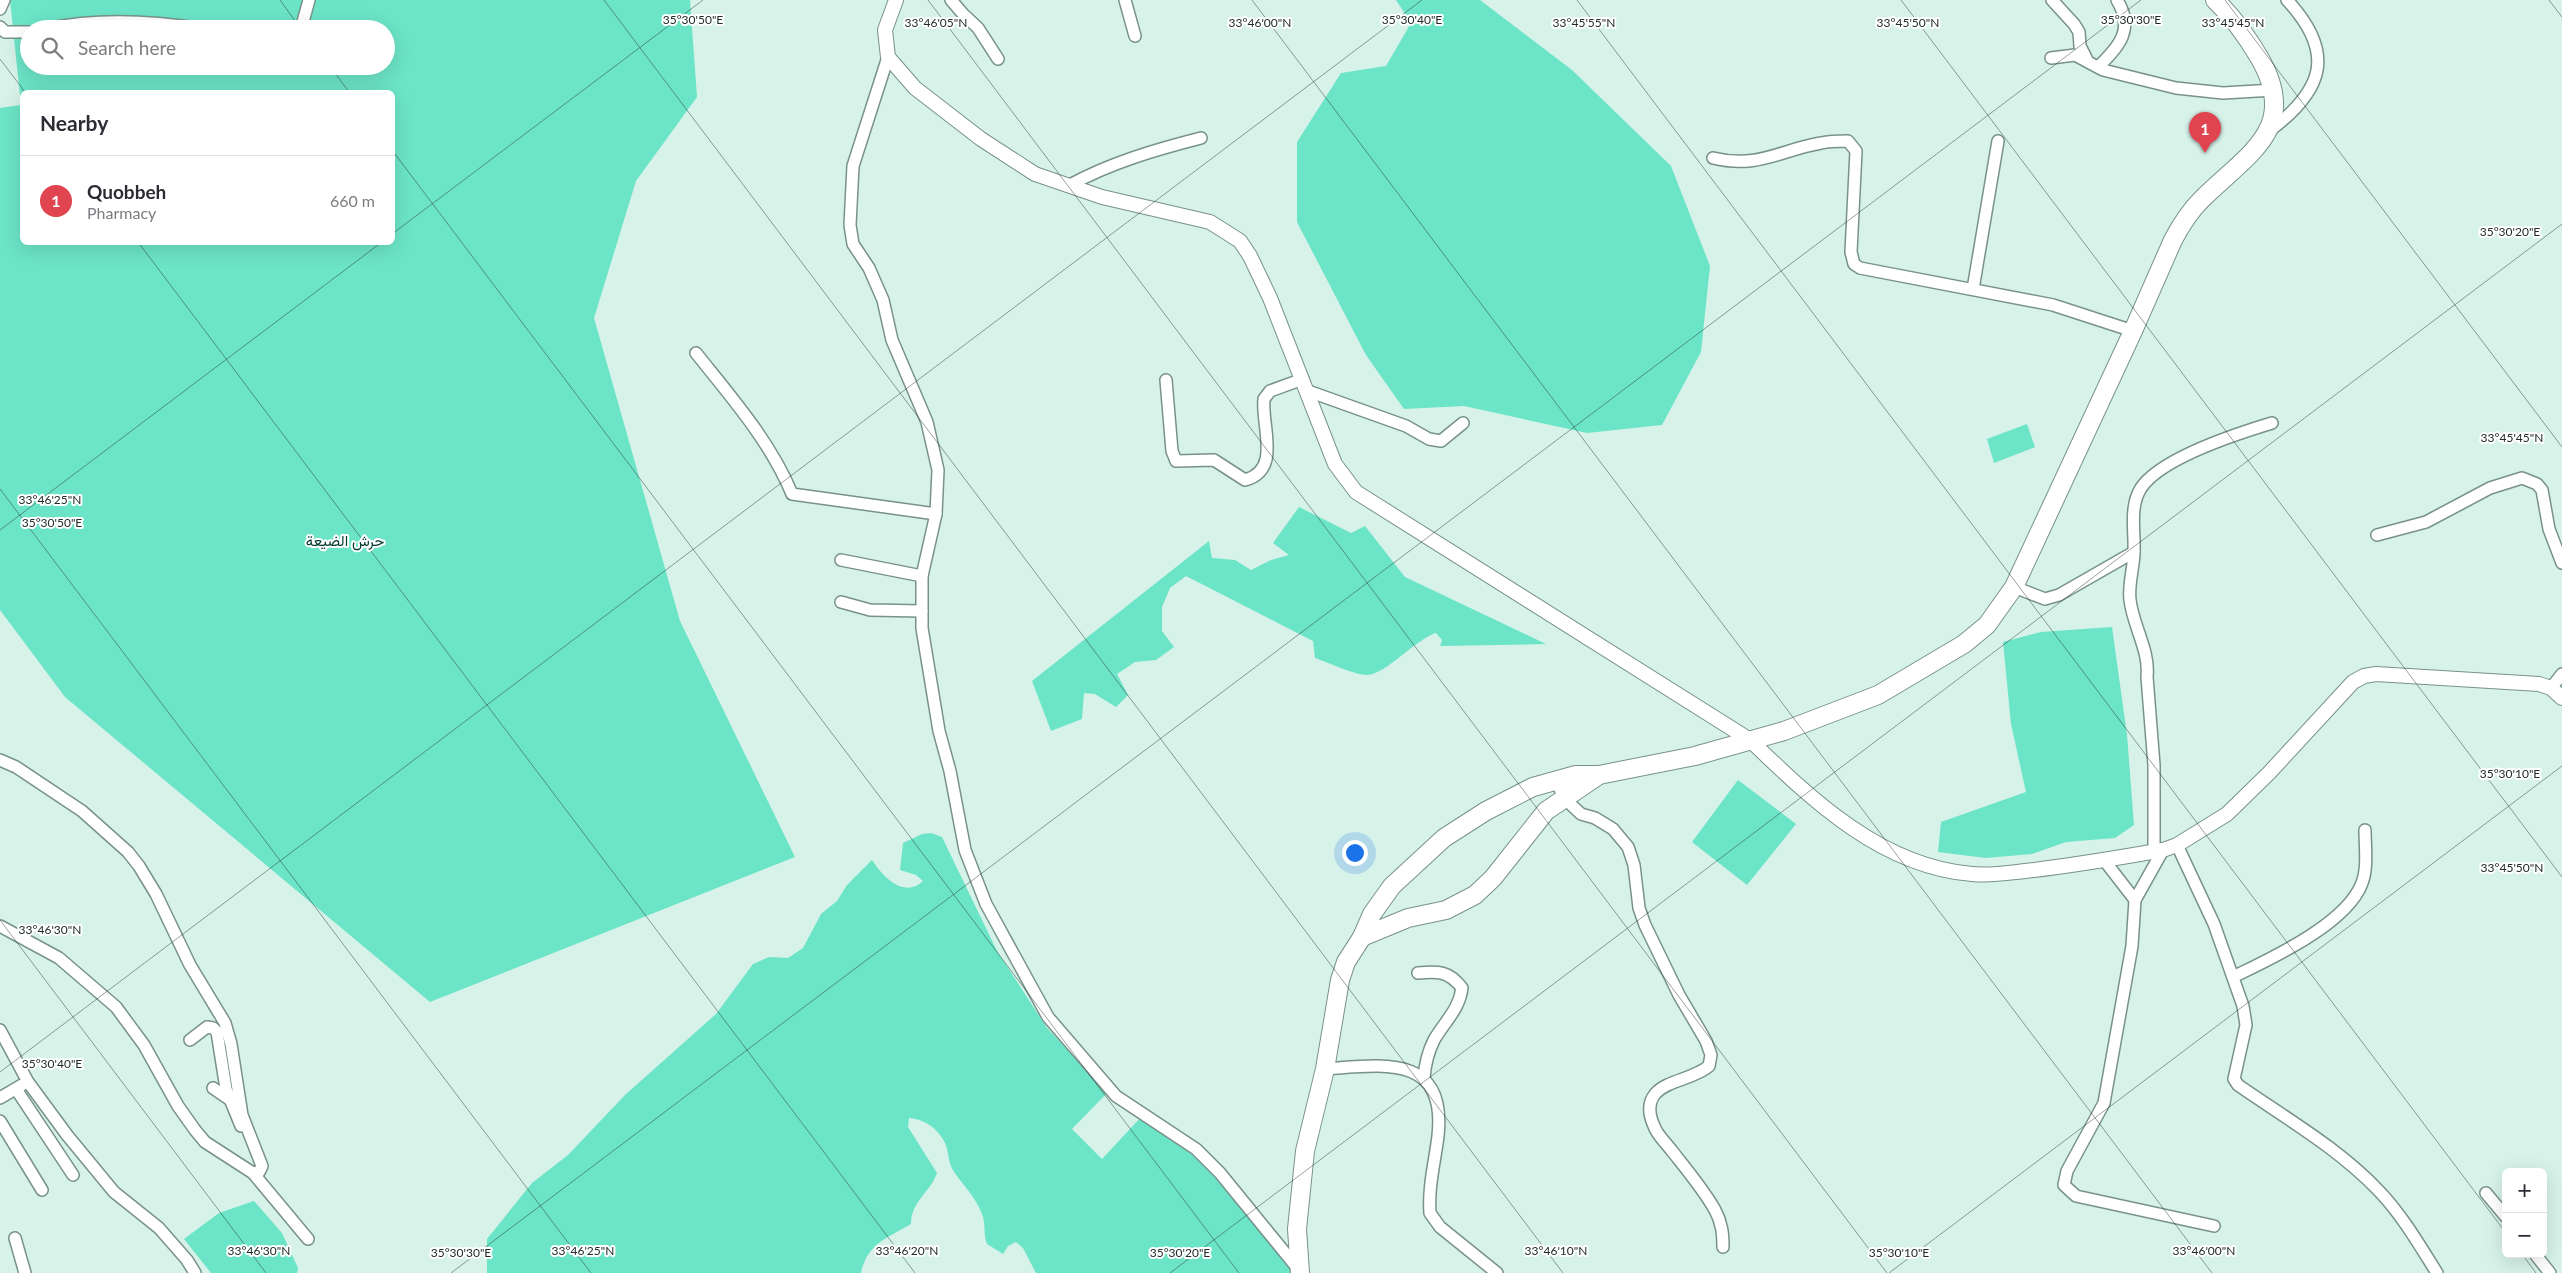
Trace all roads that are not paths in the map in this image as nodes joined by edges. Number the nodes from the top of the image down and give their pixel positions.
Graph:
1 (4, 0) edge
2 (309, 0) edge
3 (896, 0) edge
4 (951, 0) edge
5 (1125, 0) edge
6 (2052, 0) edge
7 (2117, 0) edge
8 (2215, 0) edge
9 (2287, 0) edge
10 (0, 9) edge
11 (303, 20) edge
12 (0, 27) edge
13 (20, 32) edge
14 (1135, 36) dead end
15 (888, 57) junction
16 (2051, 58) dead end
17 (998, 59) dead end
18 (2087, 60) junction
19 (2098, 67) junction
20 (2274, 90) junction
21 (2268, 132) junction
22 (1201, 138) dead end
23 (1998, 141) dead end
24 (1713, 158) dead end
25 (1068, 186) junction
26 (1973, 289) junction
27 (2133, 331) junction
28 (696, 353) dead end
29 (1166, 380) dead end
30 (1305, 385) junction
31 (1463, 423) dead end
32 (2272, 423) dead end
33 (936, 514) junction
34 (2377, 535) dead end
35 (2134, 552) junction
36 (842, 560) dead end
37 (2562, 563) edge
38 (922, 576) junction
39 (2014, 587) junction
40 (841, 602) dead end
41 (922, 611) junction
42 (2562, 674) edge
43 (2551, 688) junction
44 (2562, 698) edge
45 (1750, 740) junction
46 (0, 760) edge
47 (1599, 775) junction
48 (1556, 780) junction
49 (1533, 787) junction
50 (1564, 798) junction
51 (1546, 811) junction
52 (2365, 830) dead end
53 (2177, 845) junction
54 (2159, 851) junction
55 (2104, 860) junction
56 (2135, 900) junction
57 (0, 926) edge
58 (1362, 937) junction
59 (1418, 973) dead end
60 (2233, 977) junction
61 (1, 1034) edge
62 (190, 1040) dead end
63 (1326, 1069) junction
64 (1424, 1078) junction
65 (28, 1082) junction
66 (213, 1088) dead end
67 (16, 1089) junction
68 (0, 1098) edge
69 (229, 1099) junction
70 (0, 1122) edge
71 (250, 1137) junction
72 (253, 1173) junction
73 (72, 1174) dead end
74 (42, 1190) dead end
75 (2486, 1193) dead end
76 (2503, 1213) edge
77 (2214, 1226) dead end
78 (15, 1238) dead end
79 (308, 1239) dead end
80 (1723, 1248) dead end
81 (2538, 1258) edge
82 (1300, 1272) edge
83 (24, 1273) edge
84 (195, 1273) edge
85 (1497, 1273) edge
86 (2437, 1273) edge
87 (2550, 1273) edge

1 - 10 street
2 - 11 street
3 - 15 street
4 - 17 street
5 - 14 street
6 - 18 street
7 - 19 street
8 - 20 main road
9 - 21 street
12 - 13 street
15 - 25 street
15 - 33 street
16 - 18 street
18 - 19 street
19 - 20 street
20 - 21 main road
21 - 27 main road
22 - 25 street
23 - 26 street
24 - 26 street
25 - 30 street
26 - 27 street
27 - 39 main road
28 - 33 street
29 - 30 street
30 - 31 street
30 - 45 street
32 - 35 street
33 - 38 street
34 - 37 street
35 - 39 street
35 - 54 street
36 - 38 street
38 - 41 street
39 - 45 main road
40 - 41 street
41 - 82 street
42 - 43 street
43 - 44 street
43 - 53 street
45 - 47 main road
45 - 55 street
46 - 71 street
47 - 48 main road
47 - 50 main road
48 - 49 main road
48 - 50 street
49 - 51 main road
49 - 58 main road
50 - 51 main road
50 - 80 street
51 - 58 main road
52 - 60 street
53 - 54 street
53 - 60 street
54 - 55 street
54 - 56 street
55 - 56 street
56 - 77 street
57 - 72 street
58 - 63 main road
59 - 64 street
60 - 86 street
61 - 65 street
62 - 69 street
63 - 64 street
63 - 82 main road
64 - 85 street
65 - 67 street
65 - 84 street
66 - 69 street
67 - 68 street
67 - 73 street
69 - 71 street
70 - 74 street
71 - 72 street
72 - 79 street
75 - 76 street
78 - 83 street
81 - 87 street

